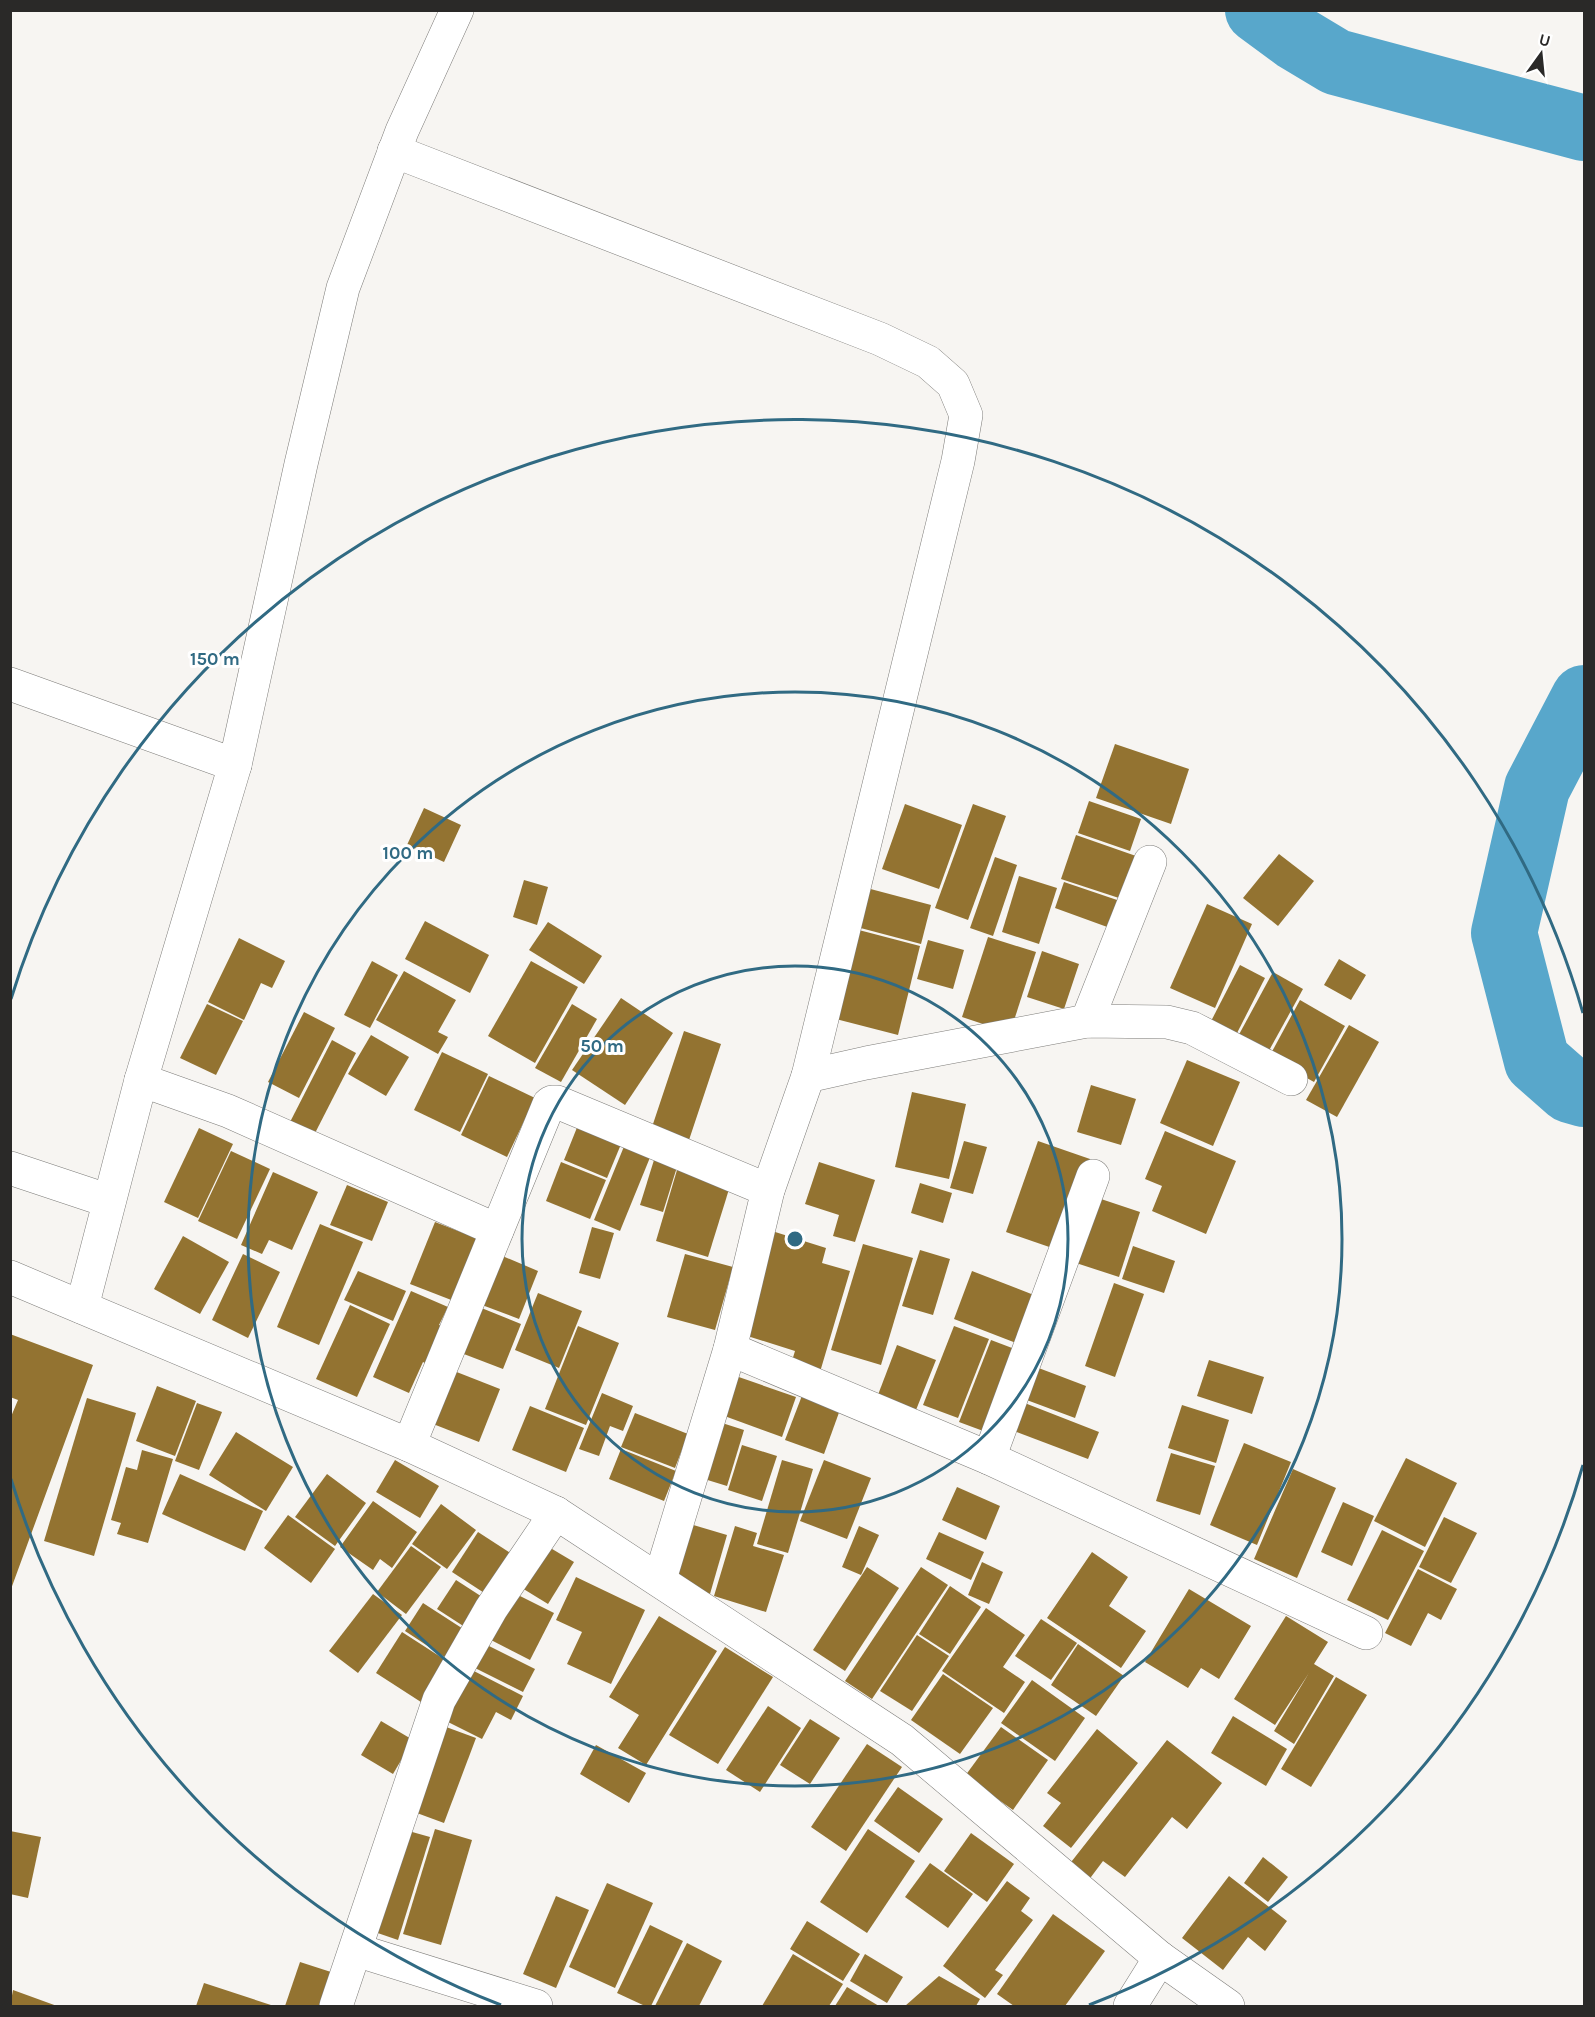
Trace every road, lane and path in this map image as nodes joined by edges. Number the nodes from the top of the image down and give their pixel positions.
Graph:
1 (457, 10) edge
2 (394, 151) junction
3 (10, 684) edge
4 (235, 765) junction
5 (1150, 862) dead end
6 (1087, 1022) junction
7 (808, 1076) junction
8 (1291, 1079) dead end
9 (141, 1080) junction
10 (10, 1168) edge
11 (1092, 1176) dead end
12 (768, 1190) junction
13 (110, 1201) junction
14 (497, 1230) junction
15 (10, 1277) edge
16 (82, 1307) junction
17 (730, 1349) junction
18 (410, 1445) junction
19 (989, 1458) junction
20 (556, 1513) junction
21 (660, 1579) junction
22 (1366, 1633) dead end
23 (356, 1950) junction
24 (1160, 1959) junction
25 (336, 2007) edge
26 (536, 2007) edge
27 (1130, 2007) edge
28 (1228, 2007) edge

1 - 2 street
2 - 4 street
2 - 7 street
3 - 4 street
4 - 9 street
5 - 6 street
6 - 7 street
6 - 8 street
7 - 12 street
9 - 13 street
9 - 14 street
10 - 13 street
11 - 19 street
12 - 14 street
12 - 17 street
13 - 16 street
14 - 18 street
15 - 16 street
16 - 18 street
17 - 19 street
17 - 21 street
18 - 20 street
19 - 22 street
20 - 21 street
20 - 23 street
21 - 24 street
23 - 25 street
23 - 26 street
24 - 27 street
24 - 28 street

